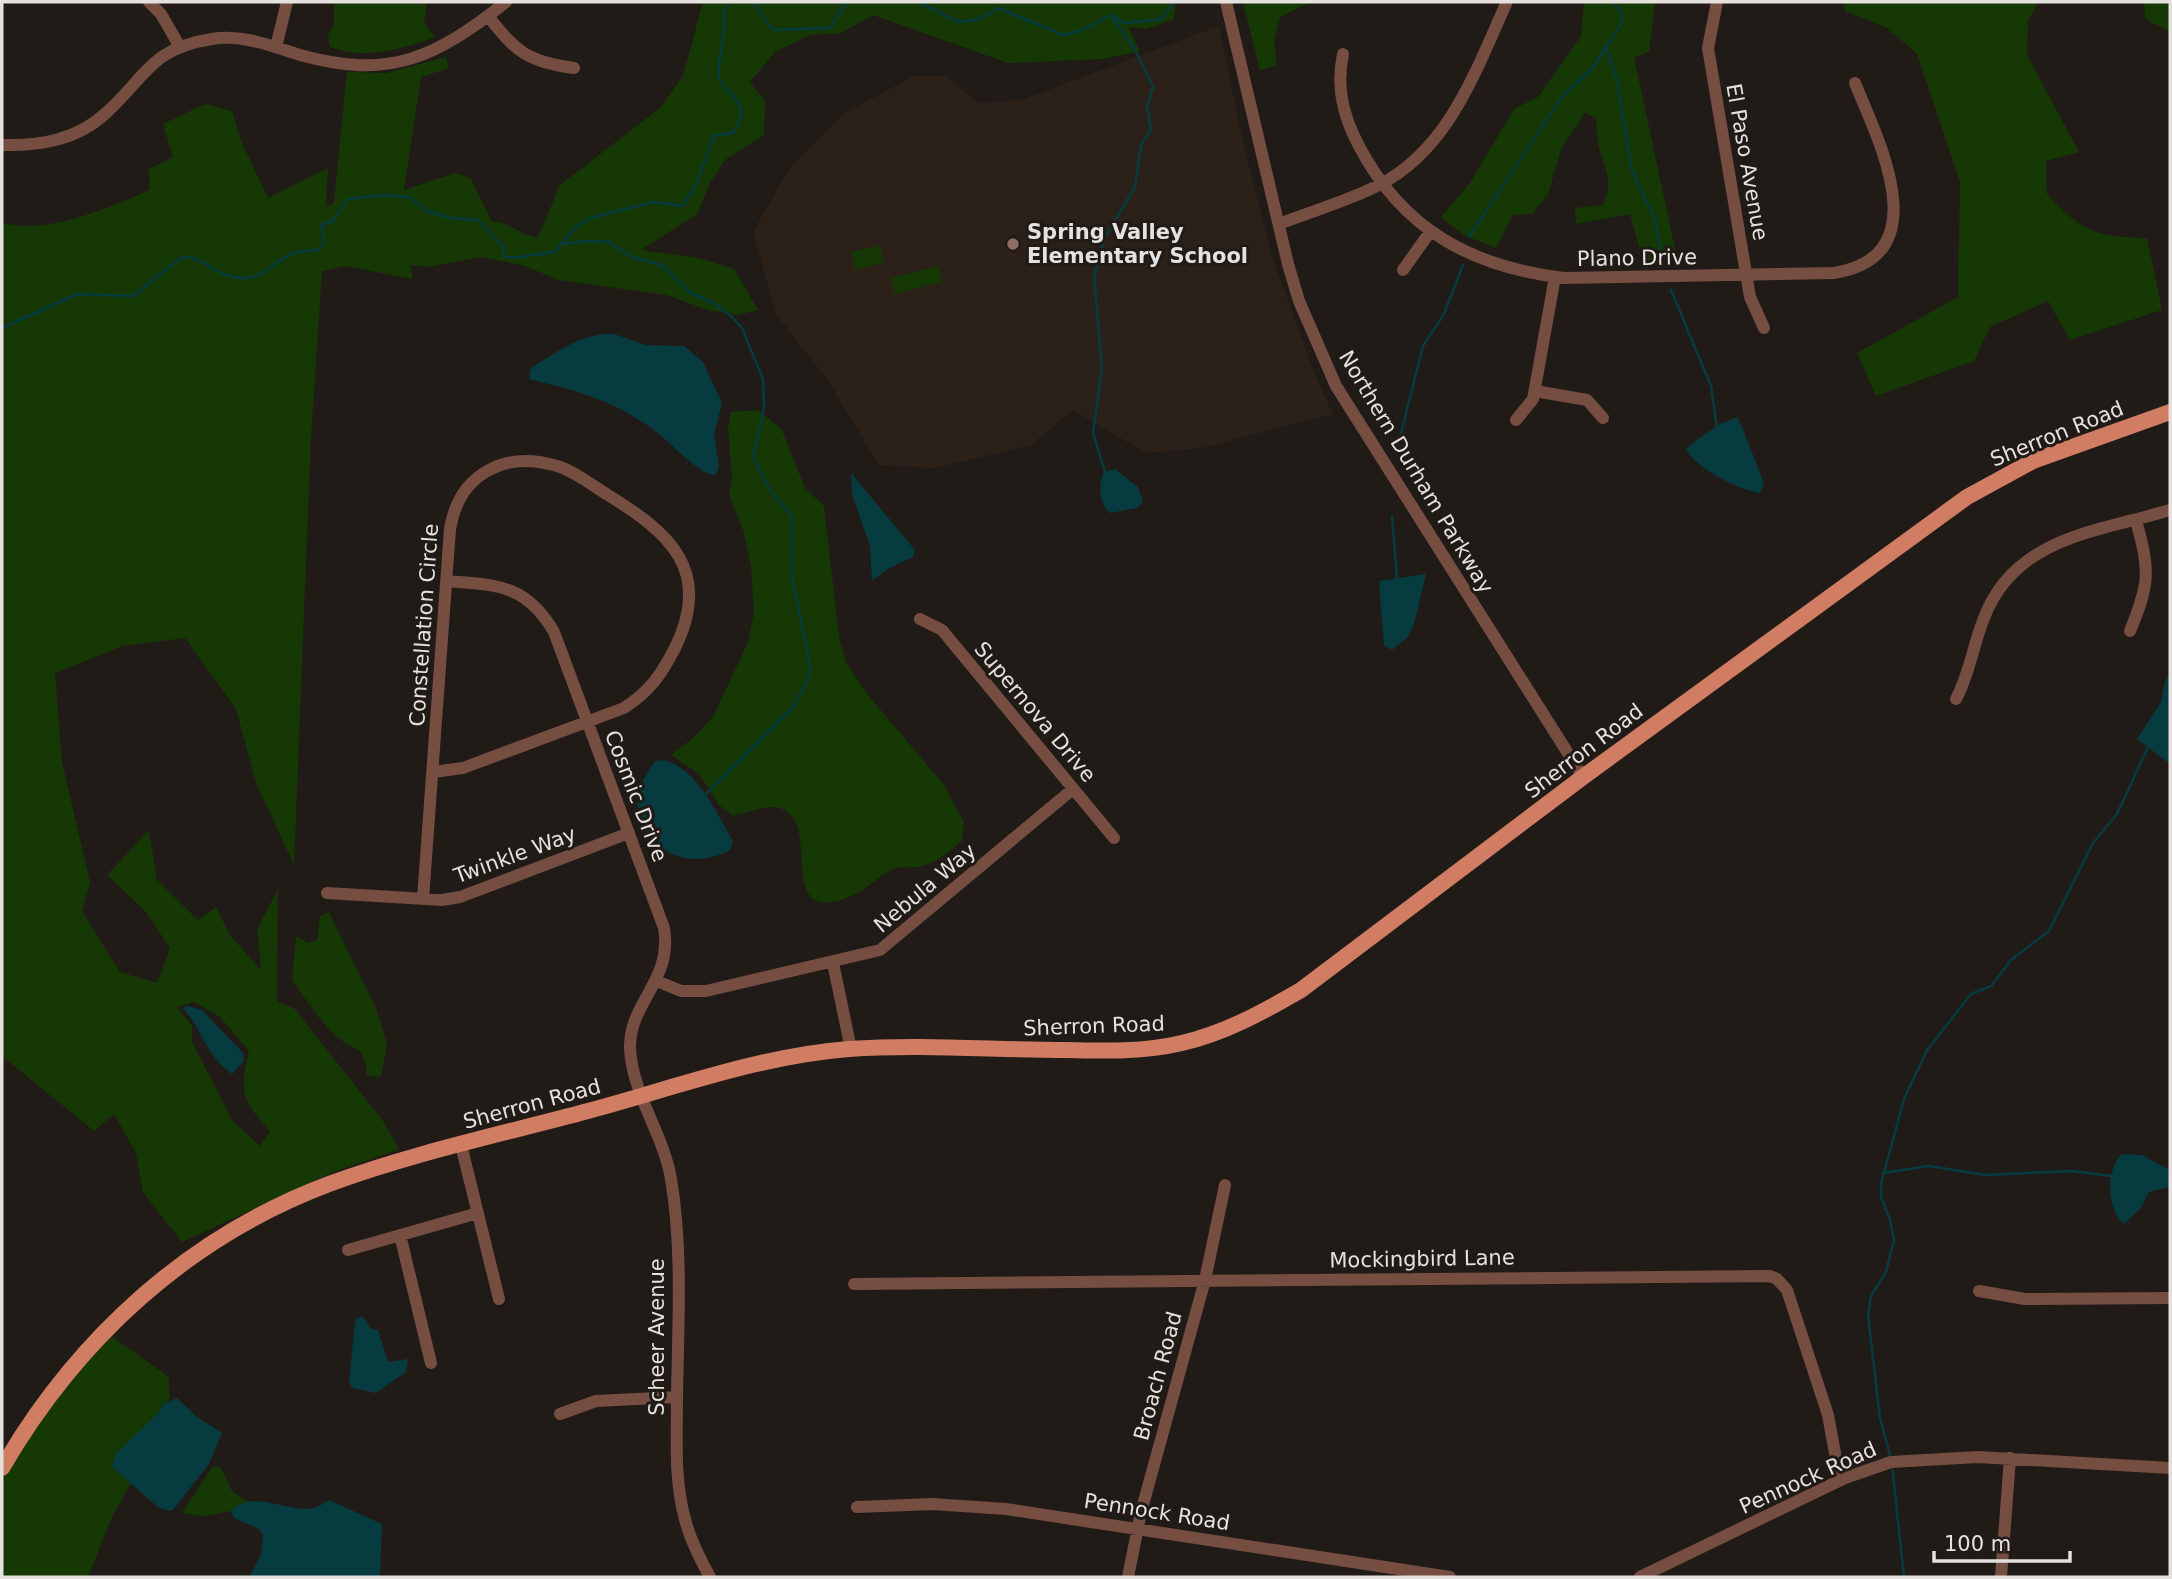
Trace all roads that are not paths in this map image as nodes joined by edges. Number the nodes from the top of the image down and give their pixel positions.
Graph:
1 (149, 2) edge
2 (287, 2) edge
3 (506, 2) edge
4 (1226, 2) edge
5 (1717, 2) edge
6 (1506, 4) dead end
7 (488, 16) junction
8 (180, 47) junction
9 (276, 47) junction
10 (1343, 54) dead end
11 (574, 68) dead end
12 (1855, 83) dead end
13 (2, 145) edge
14 (1381, 184) junction
15 (1279, 224) junction
16 (1430, 232) junction
17 (1403, 270) dead end
18 (1746, 275) junction
19 (1555, 277) junction
20 (1764, 328) dead end
21 (1535, 391) junction
22 (2170, 412) edge
23 (1604, 418) dead end
24 (1516, 420) dead end
25 (2170, 510) edge
26 (2136, 521) junction
27 (446, 581) junction
28 (920, 620) dead end
29 (2130, 631) dead end
30 (1956, 699) dead end
31 (588, 722) junction
32 (433, 772) junction
33 (1583, 777) junction
34 (1073, 789) junction
35 (629, 833) junction
36 (1114, 838) dead end
37 (327, 892) dead end
38 (423, 899) junction
39 (833, 963) junction
40 (657, 981) junction
41 (851, 1049) junction
42 (642, 1095) junction
43 (461, 1146) junction
44 (1225, 1185) dead end
45 (478, 1213) junction
46 (400, 1235) junction
47 (348, 1250) dead end
48 (1205, 1280) junction
49 (854, 1284) dead end
50 (1979, 1291) dead end
51 (2170, 1298) edge
52 (499, 1299) dead end
53 (431, 1363) dead end
54 (677, 1397) junction
55 (560, 1414) dead end
56 (2010, 1458) junction
57 (2, 1468) edge
58 (2170, 1468) edge
59 (1845, 1478) junction
60 (857, 1507) dead end
61 (1137, 1528) junction
62 (710, 1577) edge
63 (1128, 1577) edge
64 (1450, 1577) edge
65 (1640, 1577) edge
66 (2001, 1577) edge

1 - 8 street
2 - 9 street
3 - 7 street
4 - 15 street, Northern Durham Parkway
5 - 18 street, El Paso Avenue
6 - 14 street
7 - 9 street
7 - 11 street
8 - 9 street
8 - 13 street
10 - 14 street, Plano Drive
12 - 18 street, Plano Drive
14 - 15 street
14 - 16 street, Plano Drive
15 - 33 street, Northern Durham Parkway
16 - 17 street
16 - 19 street, Plano Drive
18 - 19 street, Plano Drive
18 - 20 street, El Paso Avenue
19 - 21 street
21 - 23 street
21 - 24 street
22 - 33 main road, Sherron Road
25 - 26 street
26 - 29 street
26 - 30 street
27 - 31 street, Cosmic Drive
27 - 31 street, Constellation Circle
27 - 32 street, Constellation Circle
28 - 34 street, Supernova Drive
31 - 32 street, Constellation Circle
31 - 35 street, Cosmic Drive
32 - 38 street, Constellation Circle
33 - 41 main road, Sherron Road
34 - 36 street, Supernova Drive
34 - 39 street, Nebula Way
35 - 38 street, Twinkle Way
35 - 40 street, Cosmic Drive
37 - 38 street, Twinkle Way
39 - 40 street, Nebula Way
39 - 41 street
40 - 42 street, Cosmic Drive
41 - 42 main road, Sherron Road
42 - 43 main road, Sherron Road
42 - 54 street, Scheer Avenue
43 - 45 street
43 - 57 main road, Sherron Road
44 - 48 street, Broach Road
45 - 46 street
45 - 52 street
46 - 47 street
46 - 53 street
48 - 49 street, Mockingbird Lane
48 - 59 street, Mockingbird Lane
48 - 61 street, Broach Road
50 - 51 street
54 - 55 street
54 - 62 street, Scheer Avenue
56 - 58 street, Pennock Road
56 - 59 street, Pennock Road
56 - 66 street
59 - 65 street, Pennock Road
60 - 61 street, Pennock Road
61 - 63 street, Broach Road
61 - 64 street, Pennock Road

